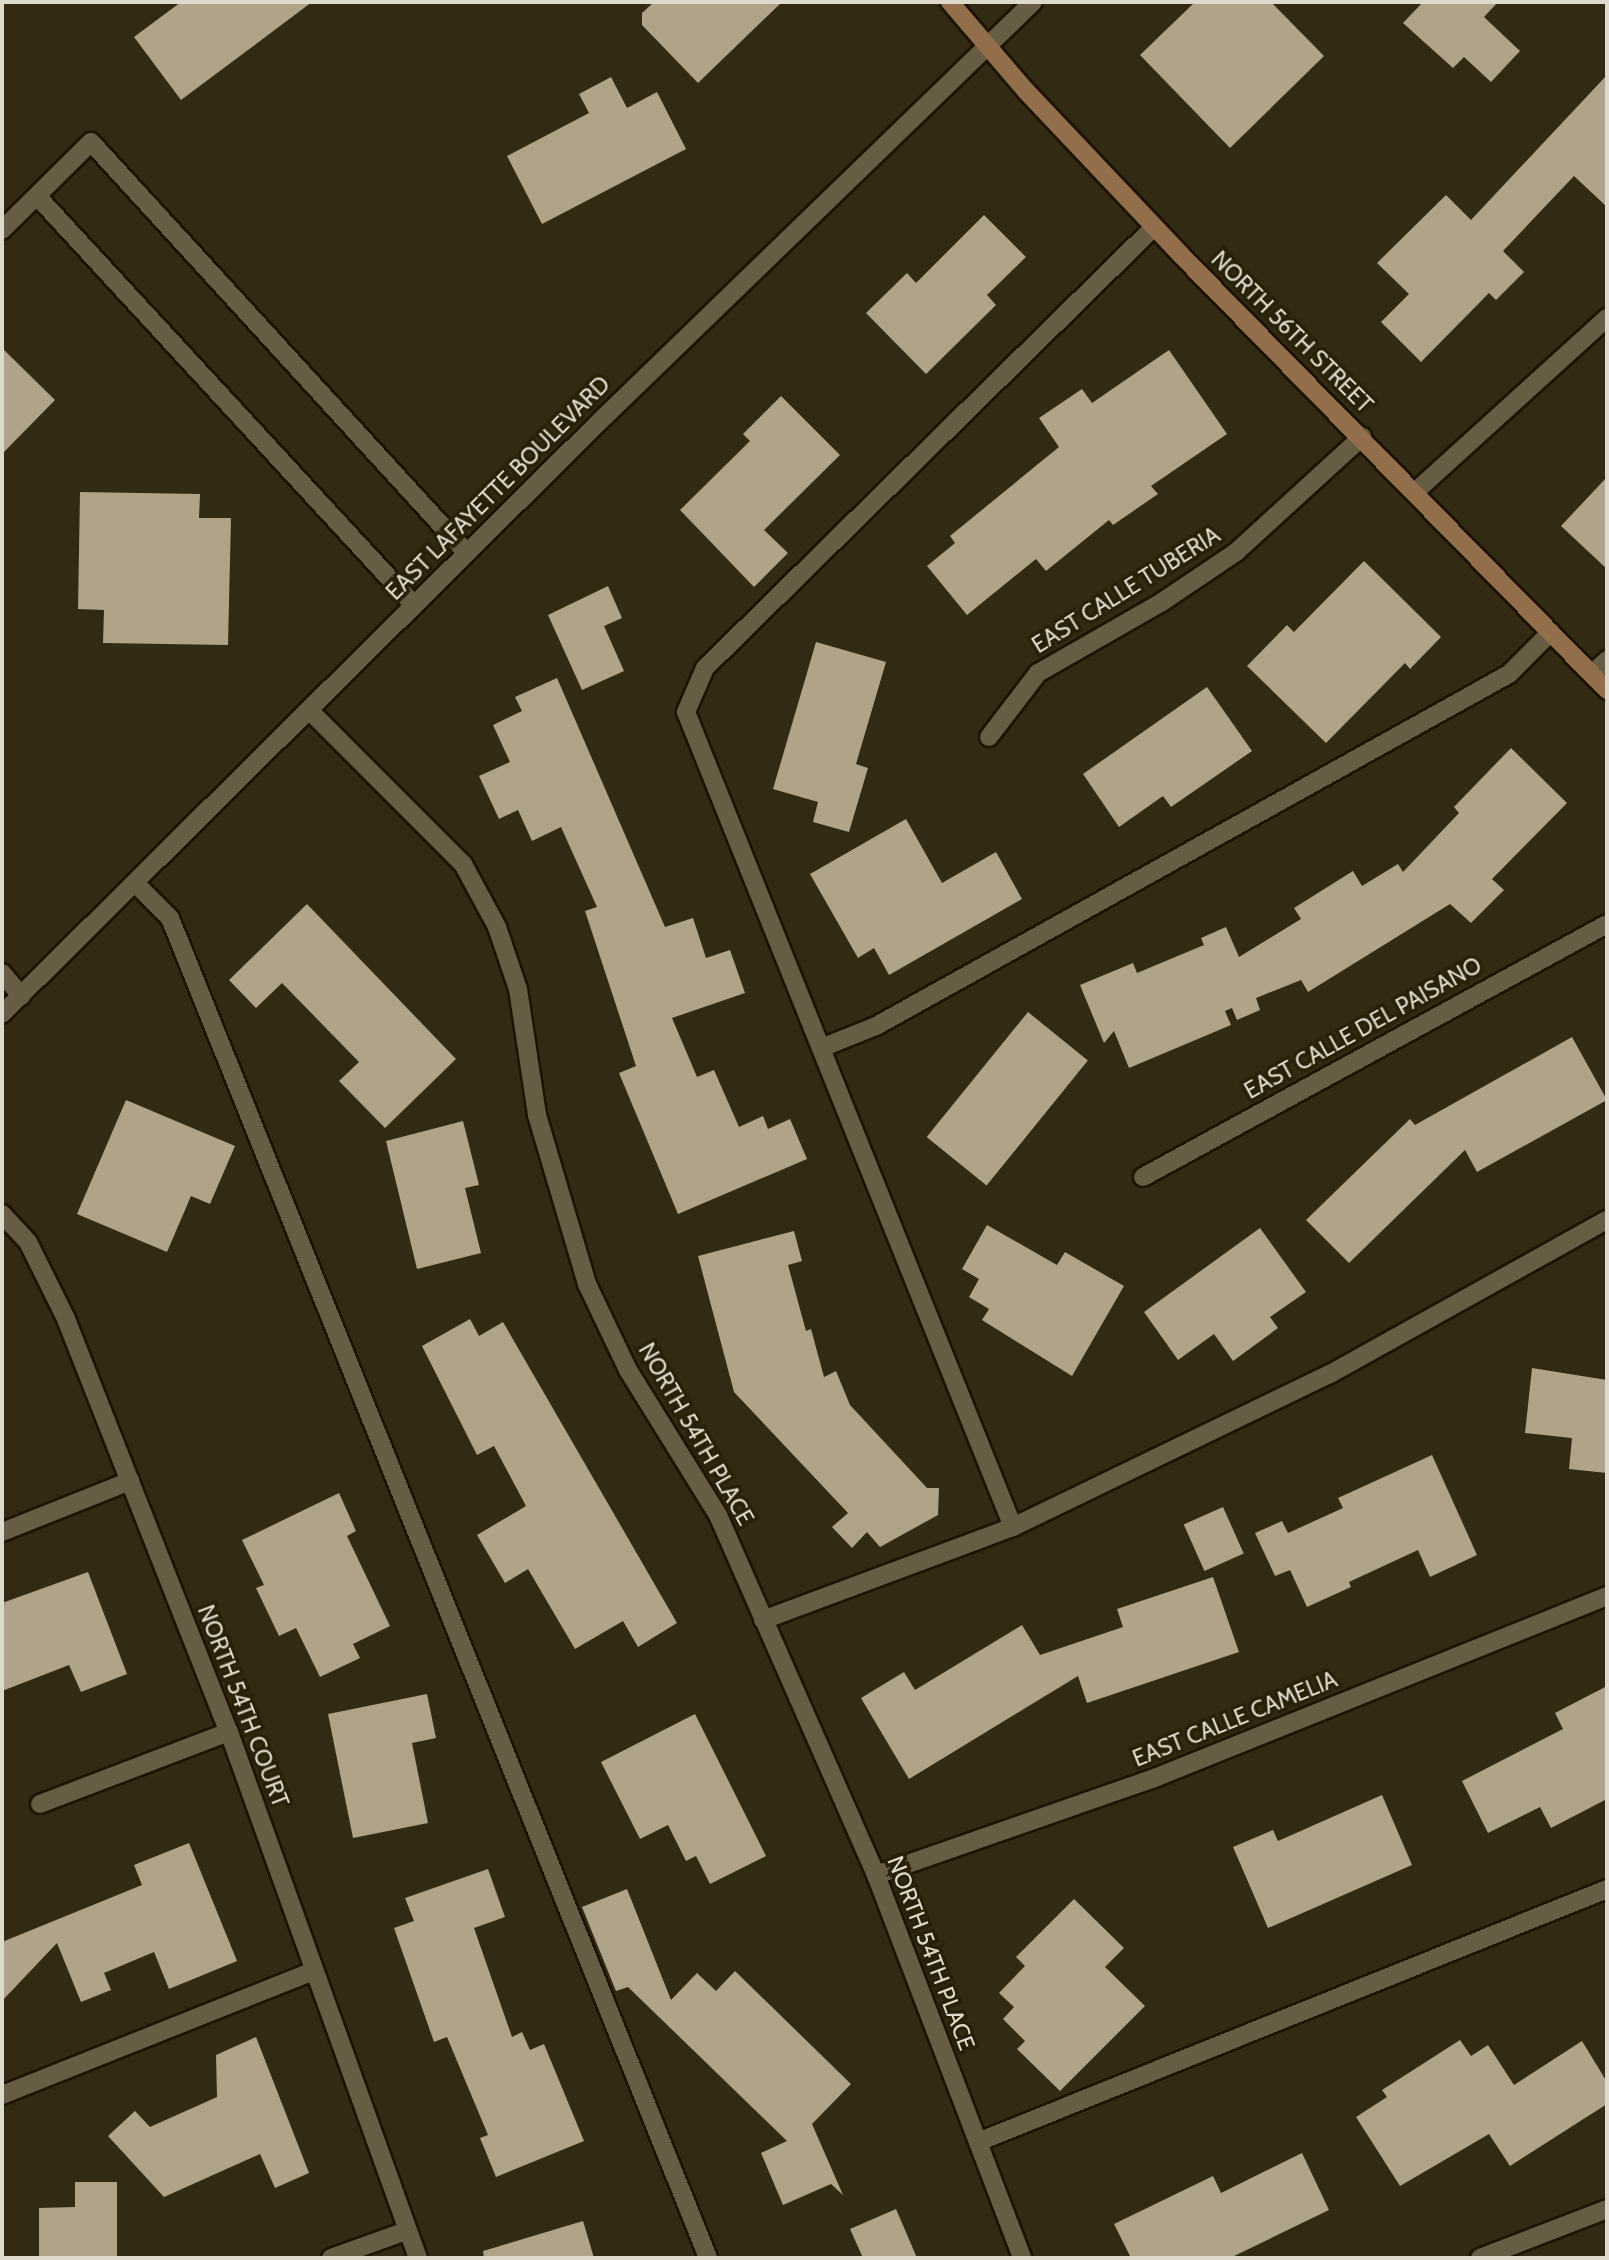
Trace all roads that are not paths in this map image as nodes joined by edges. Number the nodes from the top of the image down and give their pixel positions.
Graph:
1 (950, 2) edge
2 (1032, 2) edge
3 (988, 47) junction
4 (37, 196) junction
5 (1154, 227) junction
6 (2, 230) edge
7 (1607, 318) edge
8 (1362, 438) junction
9 (1416, 491) junction
10 (467, 553) junction
11 (414, 605) junction
12 (1551, 632) junction
13 (1607, 660) edge
14 (1592, 674) junction
15 (1607, 690) edge
16 (309, 710) junction
17 (989, 737) dead end
18 (135, 883) junction
19 (1607, 924) edge
20 (2, 973) edge
21 (21, 996) junction
22 (2, 1014) edge
23 (821, 1048) junction
24 (1143, 1177) dead end
25 (2, 1214) edge
26 (1607, 1220) edge
27 (130, 1481) junction
28 (1013, 1527) junction
29 (2, 1532) edge
30 (1607, 1596) edge
31 (764, 1620) junction
32 (229, 1732) junction
33 (40, 1804) dead end
34 (876, 1875) junction
35 (1607, 1889) edge
36 (314, 1971) junction
37 (2, 2095) edge
38 (978, 2142) junction
39 (1607, 2209) edge
40 (406, 2231) junction
41 (331, 2258) edge
42 (418, 2258) edge
43 (708, 2258) edge
44 (1022, 2258) edge
45 (1480, 2258) edge

1 - 3 main road, NORTH 56TH STREET
2 - 3 street, EAST LAFAYETTE BOULEVARD
3 - 5 main road, NORTH 56TH STREET
3 - 10 street, EAST LAFAYETTE BOULEVARD
4 - 6 street
4 - 10 street
4 - 11 street
5 - 8 main road, NORTH 56TH STREET
5 - 23 street
7 - 9 street
8 - 9 main road, NORTH 56TH STREET
8 - 17 street, EAST CALLE TUBERIA
9 - 12 main road, NORTH 56TH STREET
10 - 11 street, EAST LAFAYETTE BOULEVARD
11 - 16 street, EAST LAFAYETTE BOULEVARD
12 - 14 main road, NORTH 56TH STREET
12 - 23 street
13 - 14 street
14 - 15 main road, NORTH 56TH STREET
16 - 18 street, EAST LAFAYETTE BOULEVARD
16 - 31 street, NORTH 54TH PLACE
18 - 21 street, EAST LAFAYETTE BOULEVARD
18 - 43 street
19 - 24 street, EAST CALLE DEL PAISANO
20 - 21 street
21 - 22 street, EAST LAFAYETTE BOULEVARD
23 - 28 street
25 - 27 street, NORTH 54TH COURT
26 - 28 street
27 - 29 street
27 - 32 street, NORTH 54TH COURT
28 - 31 street
30 - 34 street, EAST CALLE CAMELIA
31 - 34 street, NORTH 54TH PLACE
32 - 33 street
32 - 36 street, NORTH 54TH COURT
34 - 38 street, NORTH 54TH PLACE
35 - 38 street
36 - 37 street
36 - 40 street, NORTH 54TH COURT
38 - 44 street, NORTH 54TH PLACE
39 - 45 street
40 - 41 street
40 - 42 street, NORTH 54TH COURT

